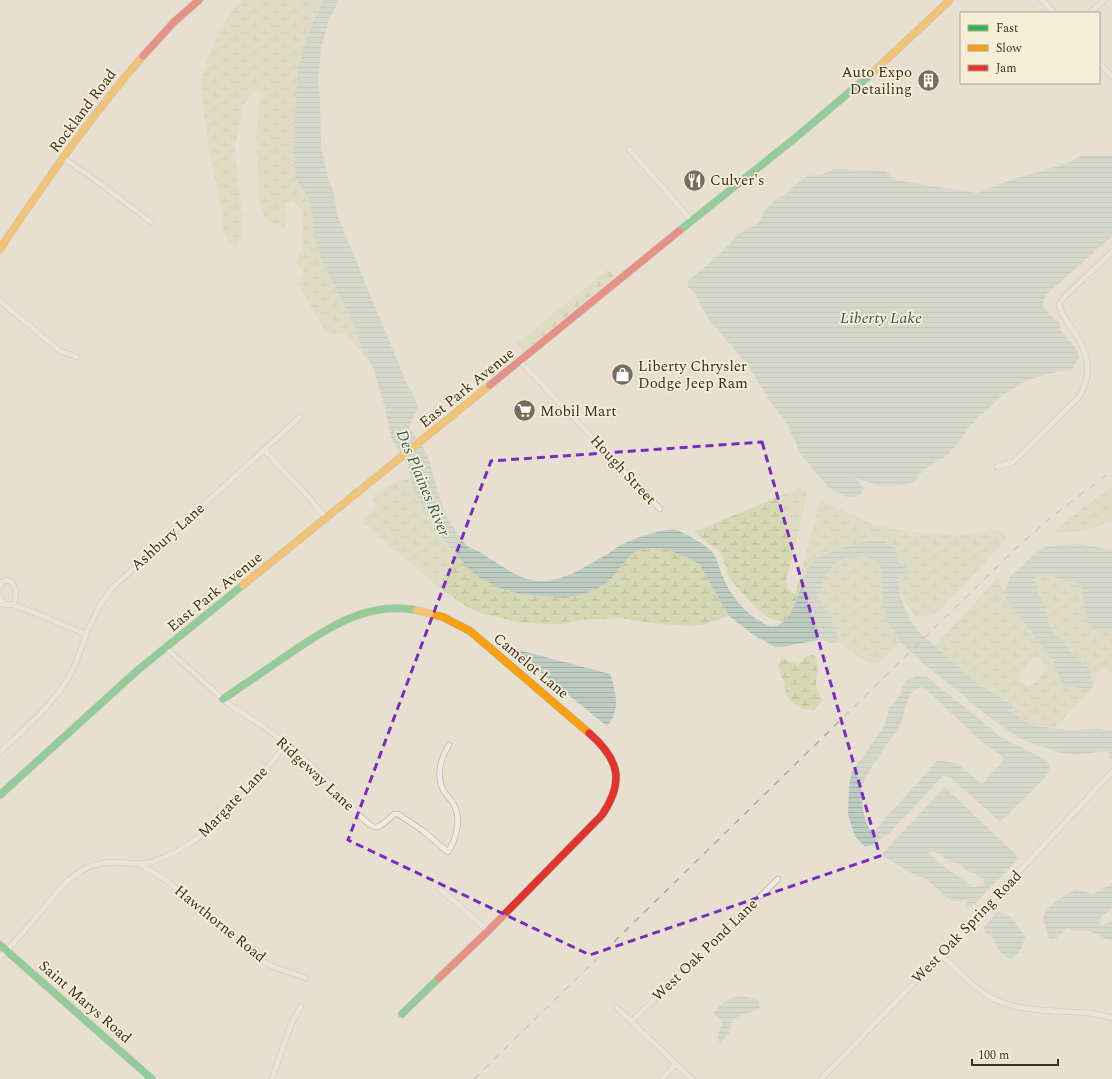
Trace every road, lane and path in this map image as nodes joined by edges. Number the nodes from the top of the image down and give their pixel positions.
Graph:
1 (199, 0) edge
2 (950, 0) edge
3 (1042, 0) edge
4 (1104, 0) edge
5 (1053, 12) edge
6 (1091, 12) edge
7 (1100, 63) edge
8 (1112, 77) edge
9 (629, 149) dead end
10 (62, 158) junction
11 (692, 221) junction
12 (150, 222) dead end
13 (0, 249) edge
14 (1112, 252) edge
15 (0, 300) edge
16 (78, 357) dead end
17 (520, 361) junction
18 (300, 417) dead end
19 (264, 450) junction
20 (997, 467) dead end
21 (660, 509) dead end
22 (326, 518) junction
23 (0, 586) edge
24 (0, 597) edge
25 (1, 604) edge
26 (14, 605) junction
27 (86, 634) junction
28 (166, 648) junction
29 (223, 699) junction
30 (448, 744) dead end
31 (286, 745) junction
32 (0, 752) edge
33 (1112, 772) edge
34 (0, 795) edge
35 (137, 864) junction
36 (778, 879) dead end
37 (440, 889) dead end
38 (488, 931) junction
39 (0, 945) edge
40 (7, 951) junction
41 (940, 955) junction
42 (0, 958) edge
43 (306, 978) dead end
44 (301, 1006) dead end
45 (617, 1008) dead end
46 (402, 1014) dead end
47 (1112, 1018) edge
48 (632, 1021) junction
49 (676, 1064) junction
50 (152, 1079) edge
51 (272, 1079) edge
52 (662, 1079) edge
53 (692, 1079) edge
54 (821, 1079) edge

1 - 10 main road, Rockland Road
2 - 11 main road, East Park Avenue
3 - 5 street
4 - 6 street
7 - 8 street
9 - 11 street
10 - 12 street
10 - 13 main road, Rockland Road
11 - 17 main road, East Park Avenue
14 - 20 street
15 - 16 street
17 - 21 street, Hough Street
17 - 22 main road, East Park Avenue
18 - 19 street, Ashbury Lane
19 - 22 street
19 - 27 street, Ashbury Lane
22 - 28 main road, East Park Avenue
23 - 26 street
24 - 25 street
25 - 26 street
26 - 27 street
27 - 32 street, Ashbury Lane
28 - 29 street, Ridgeway Lane
28 - 34 main road, East Park Avenue
29 - 31 street, Ridgeway Lane
29 - 38 main road, Camelot Lane
30 - 31 street, Ridgeway Lane
31 - 35 street, Margate Lane
33 - 41 street, West Oak Spring Road
35 - 40 street, Margate Lane
35 - 43 street, Hawthorne Road
36 - 48 street, West Oak Pond Lane
37 - 38 street
38 - 46 main road, Camelot Lane
39 - 40 main road, Saint Marys Road
40 - 42 street, Margate Lane
40 - 50 main road, Saint Marys Road
41 - 47 street
41 - 54 street, West Oak Spring Road
44 - 51 street
45 - 48 street
48 - 49 street
49 - 52 street
49 - 53 street

